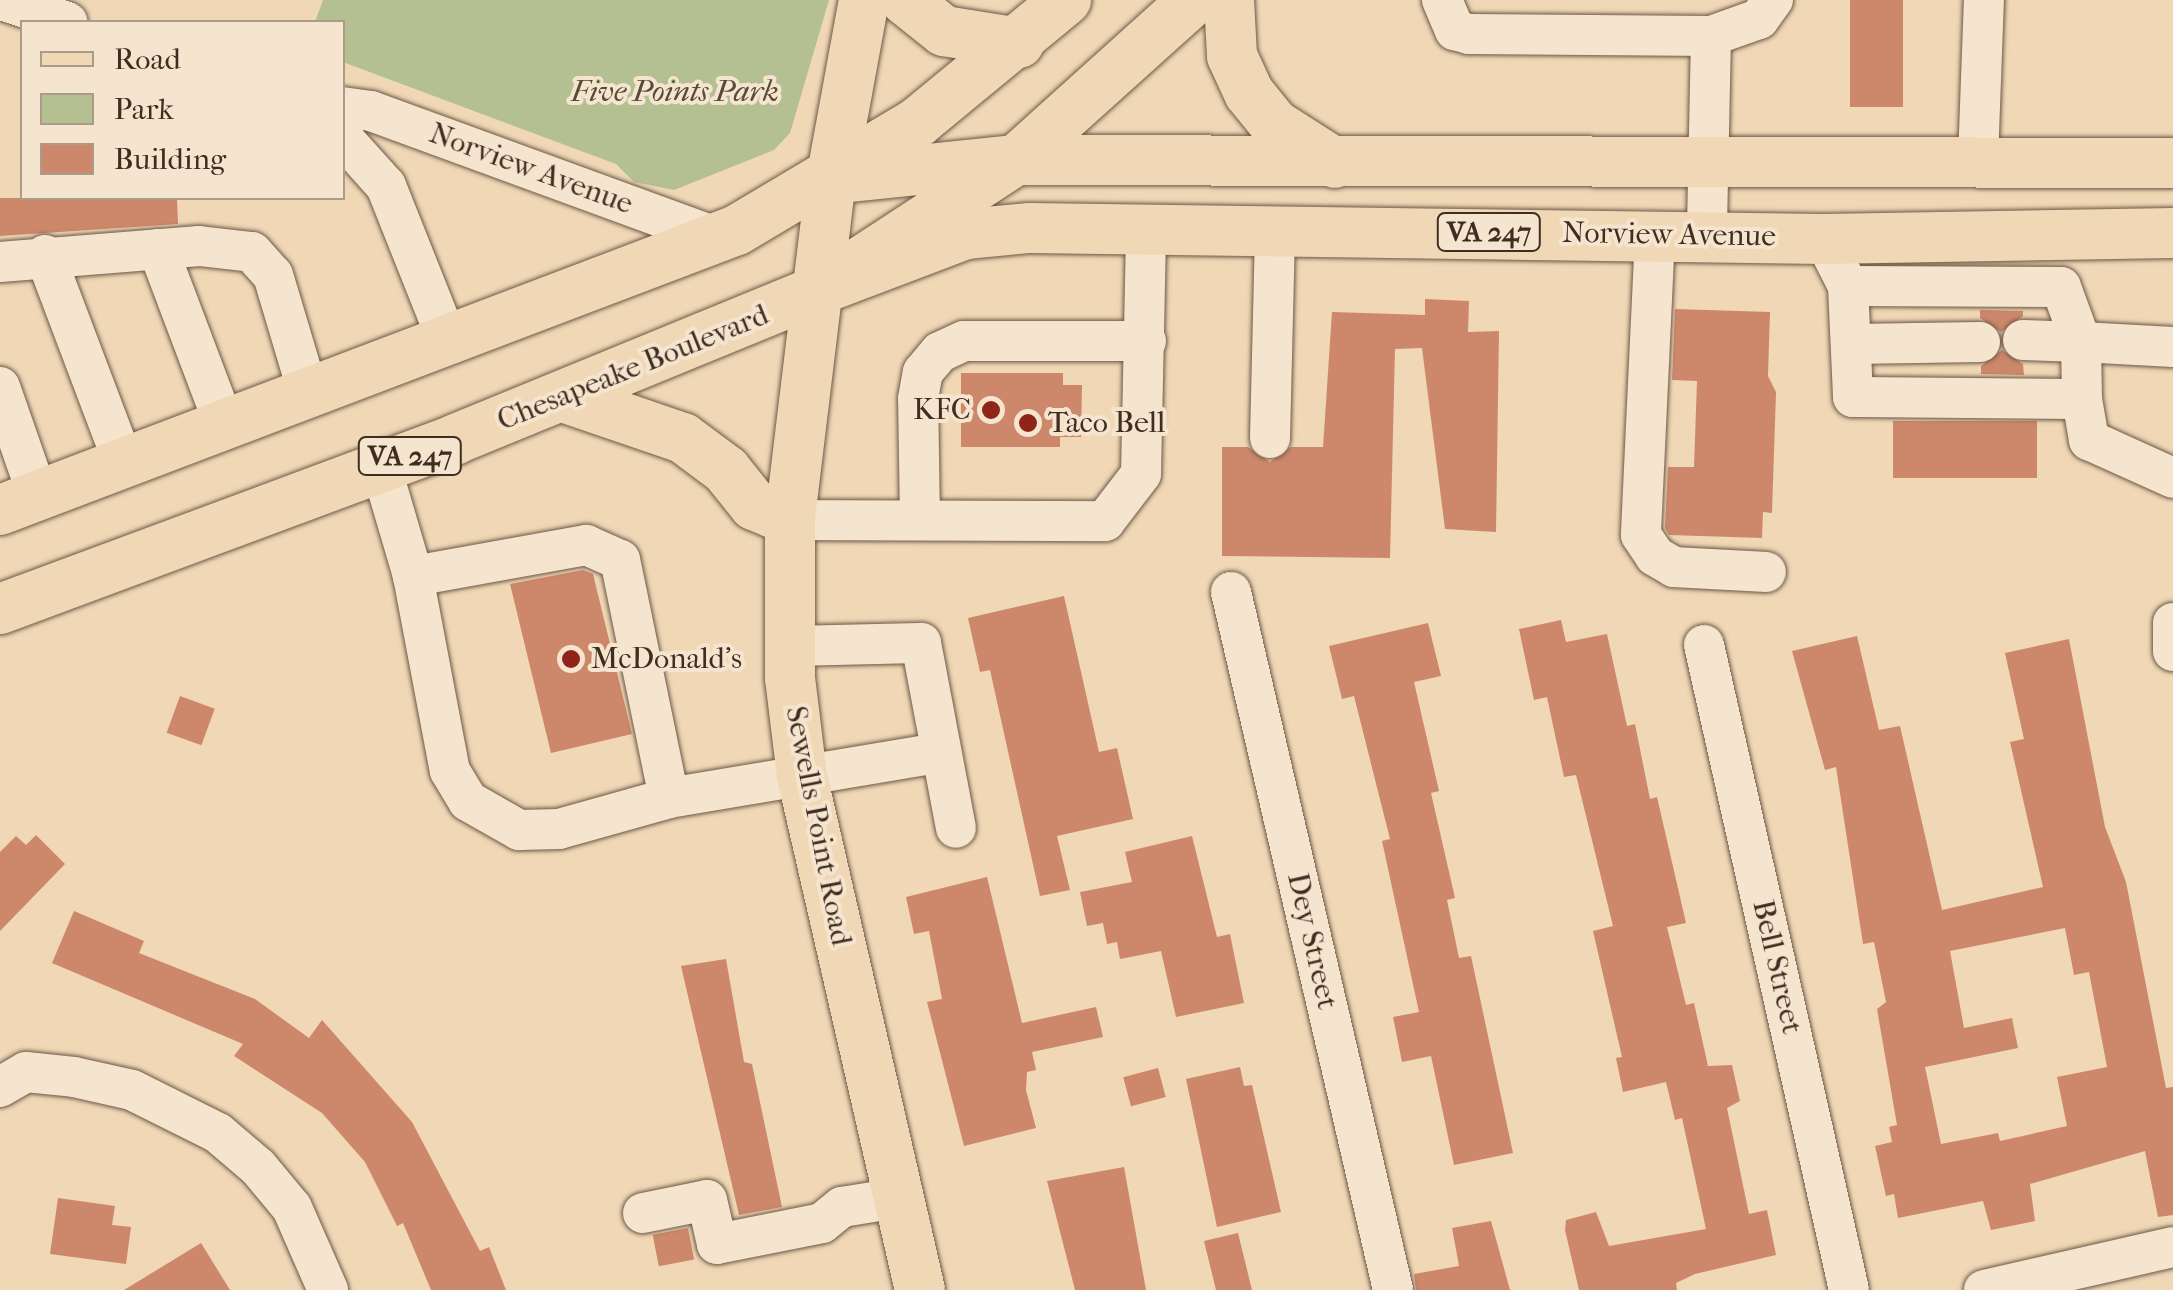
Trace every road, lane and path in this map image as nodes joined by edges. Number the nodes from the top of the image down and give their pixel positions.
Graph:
1 (2, 0) edge
2 (864, 0) edge
3 (905, 0) edge
4 (1066, 0) edge
5 (1194, 0) edge
6 (1229, 0) edge
7 (1442, 0) edge
8 (1772, 0) edge
9 (1984, 0) edge
10 (61, 20) edge
11 (1711, 36) junction
12 (1019, 44) junction
13 (345, 108) edge
14 (345, 140) edge
15 (1016, 160) junction
16 (1978, 161) junction
17 (2173, 162) edge
18 (1335, 163) junction
19 (1709, 164) junction
20 (831, 179) junction
21 (1146, 228) junction
22 (1275, 229) junction
23 (2173, 233) edge
24 (2056, 234) junction
25 (1656, 235) junction
26 (1707, 235) junction
27 (718, 238) junction
28 (1824, 239) junction
29 (158, 250) junction
30 (45, 255) junction
31 (0, 262) edge
32 (1848, 286) junction
33 (2061, 287) junction
34 (816, 292) junction
35 (2023, 340) dead end
36 (1146, 341) junction
37 (1980, 342) dead end
38 (2081, 342) junction
39 (449, 344) junction
40 (1852, 344) junction
41 (2173, 348) edge
42 (0, 387) edge
43 (309, 396) junction
44 (563, 397) junction
45 (2082, 399) junction
46 (226, 426) junction
47 (1270, 438) dead end
48 (124, 464) junction
49 (381, 467) junction
50 (2173, 478) edge
51 (19, 503) edge
52 (790, 520) junction
53 (920, 520) junction
54 (1766, 572) dead end
55 (413, 576) junction
56 (1231, 592) dead end
57 (0, 609) edge
58 (2173, 623) edge
59 (1704, 645) dead end
60 (790, 646) junction
61 (2173, 650) edge
62 (938, 753) junction
63 (802, 776) junction
64 (669, 798) junction
65 (956, 828) dead end
66 (0, 1087) edge
67 (897, 1198) junction
68 (643, 1213) dead end
69 (2173, 1248) edge
70 (328, 1290) edge
71 (920, 1290) edge
72 (1392, 1290) edge
73 (1849, 1290) edge
74 (1984, 1290) edge

1 - 10 street
2 - 20 main road, Sewells Point Road
3 - 12 main road
4 - 12 main road
5 - 15 main road, Chesapeake Boulevard
6 - 18 main road
7 - 11 street
8 - 11 street
9 - 16 street
11 - 19 street
12 - 20 main road
13 - 27 street, Norview Avenue
14 - 39 street
15 - 18 main road
15 - 20 main road
15 - 34 main road, Chesapeake Boulevard
16 - 17 main road
16 - 19 main road
18 - 19 main road
19 - 26 street
20 - 27 main road
20 - 34 main road, Sewells Point Road
21 - 22 main road, Norview Avenue / VA 247
21 - 34 main road, Norview Avenue / VA 247
21 - 36 street
22 - 25 main road, Norview Avenue / VA 247
22 - 47 street
23 - 24 main road, Norview Avenue / VA 247
24 - 28 main road, Norview Avenue / VA 247
24 - 33 street
25 - 26 main road, Norview Avenue / VA 247
25 - 54 street
26 - 28 main road, Norview Avenue / VA 247
27 - 39 main road
28 - 32 street
29 - 30 street
29 - 43 street
29 - 46 street
30 - 31 street
30 - 48 street
32 - 33 street
32 - 40 street
33 - 38 street
34 - 44 main road, Chesapeake Boulevard / VA 247
34 - 52 main road, Sewells Point Road
35 - 38 street
36 - 53 street
36 - 53 street
37 - 40 street
38 - 41 street
38 - 45 street
39 - 43 main road
40 - 45 street
42 - 51 street
43 - 46 main road
44 - 49 main road, Chesapeake Boulevard / VA 247
44 - 52 main road
45 - 50 street
46 - 48 main road
48 - 51 main road
49 - 55 street
49 - 57 main road, Chesapeake Boulevard / VA 247
52 - 53 street
52 - 60 main road, Sewells Point Road
55 - 64 street
55 - 64 street
56 - 72 street, Dey Street
58 - 61 street
59 - 73 street, Bell Street
60 - 62 street
60 - 63 main road, Sewells Point Road
62 - 63 street
62 - 65 street
63 - 64 street
63 - 67 main road, Sewells Point Road
66 - 70 street
67 - 68 street
67 - 71 main road, Sewells Point Road
69 - 74 street

